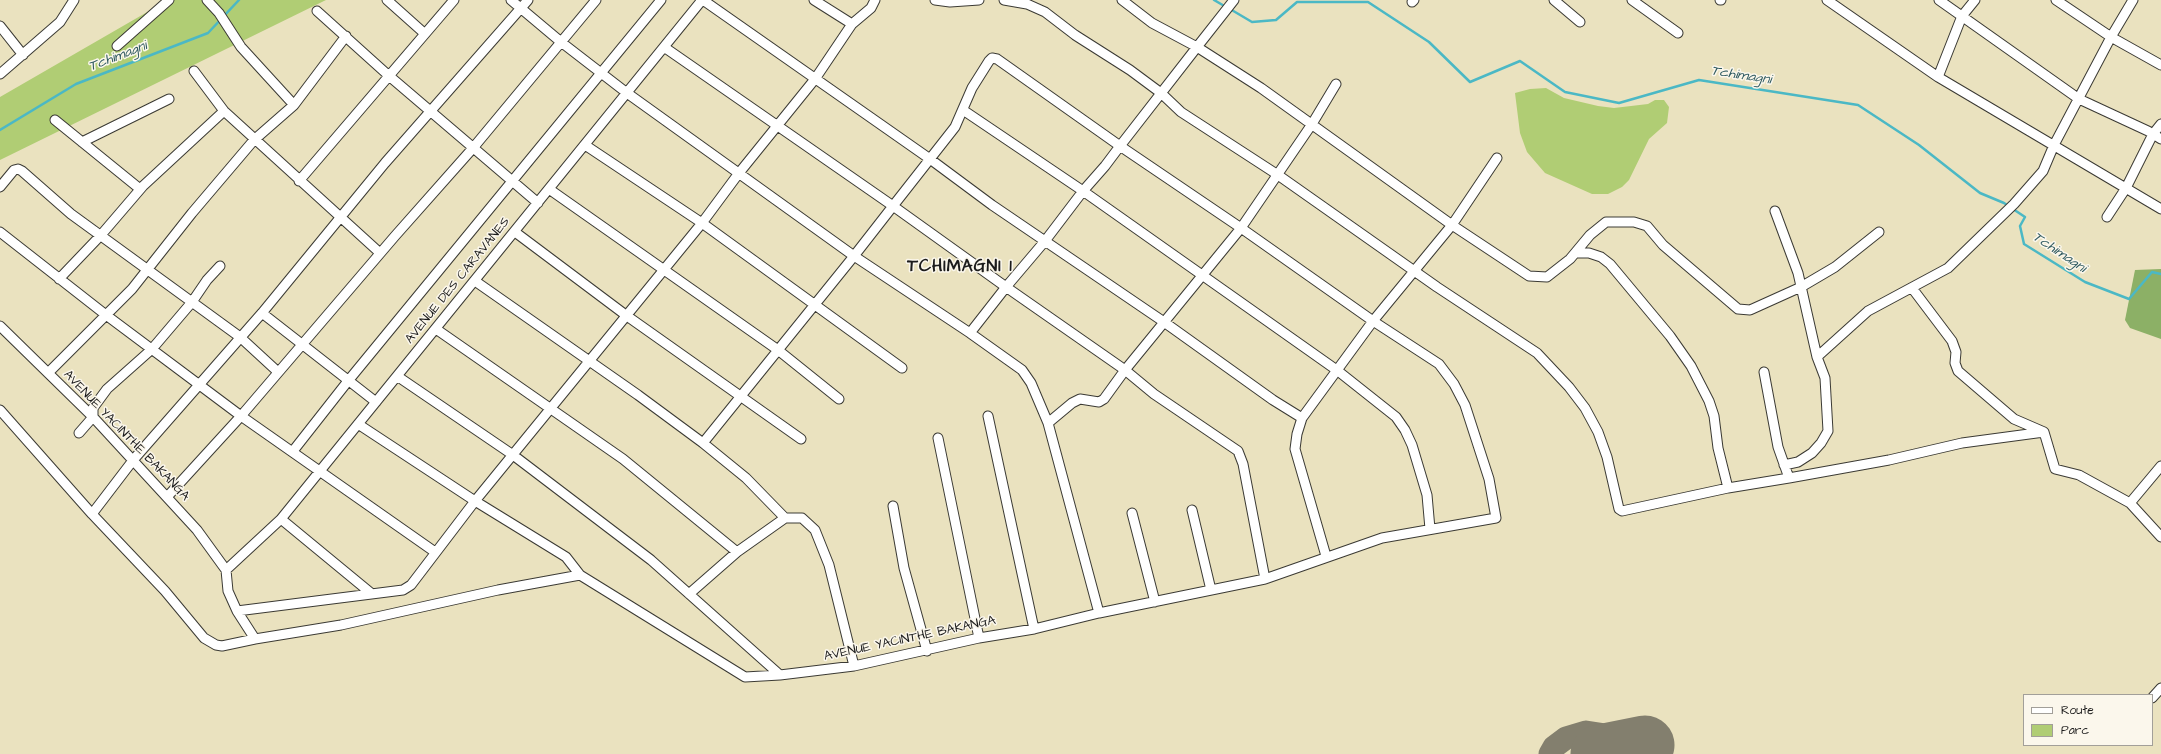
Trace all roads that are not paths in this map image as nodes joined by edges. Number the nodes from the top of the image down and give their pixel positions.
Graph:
1 (74, 0) edge
2 (169, 0) edge
3 (207, 0) edge
4 (387, 0) edge
5 (454, 0) edge
6 (511, 0) edge
7 (528, 0) edge
8 (596, 0) edge
9 (661, 0) edge
10 (703, 0) edge
11 (814, 0) edge
12 (875, 0) edge
13 (935, 0) edge
14 (979, 0) edge
15 (1004, 0) edge
16 (1122, 0) edge
17 (1234, 0) edge
18 (1554, 0) edge
19 (1632, 0) edge
20 (1827, 0) edge
21 (1939, 0) edge
22 (1975, 0) edge
23 (2056, 0) edge
24 (2133, 0) edge
25 (521, 8) junction
26 (317, 11) dead end
27 (1962, 16) junction
28 (1580, 22) dead end
29 (852, 24) junction
30 (0, 26) edge
31 (424, 33) junction
32 (1678, 33) dead end
33 (346, 36) junction
34 (2111, 37) junction
35 (561, 42) junction
36 (117, 46) dead end
37 (664, 47) junction
38 (1197, 47) junction
39 (23, 55) junction
40 (2161, 65) edge
41 (194, 71) dead end
42 (602, 73) junction
43 (0, 74) edge
44 (388, 76) junction
45 (1938, 77) junction
46 (815, 79) junction
47 (1336, 84) dead end
48 (627, 93) junction
49 (1161, 93) junction
50 (169, 98) dead end
51 (2079, 99) junction
52 (294, 105) junction
53 (963, 110) junction
54 (224, 111) junction
55 (432, 111) junction
56 (55, 120) dead end
57 (1312, 124) junction
58 (2161, 124) edge
59 (778, 126) junction
60 (2157, 137) edge
61 (254, 140) junction
62 (82, 142) junction
63 (585, 144) junction
64 (2054, 145) junction
65 (1120, 146) junction
66 (473, 148) junction
67 (1497, 158) dead end
68 (930, 159) junction
69 (738, 173) junction
70 (1278, 175) junction
71 (299, 181) junction
72 (513, 182) junction
73 (0, 187) edge
74 (2126, 188) junction
75 (140, 189) junction
76 (549, 189) junction
77 (1083, 191) junction
78 (538, 203) junction
79 (893, 206) junction
80 (2161, 209) edge
81 (1775, 211) dead end
82 (340, 217) junction
83 (2107, 217) dead end
84 (702, 223) junction
85 (1452, 226) junction
86 (1241, 228) junction
87 (0, 232) edge
88 (515, 232) junction
89 (1878, 232) dead end
90 (101, 235) junction
91 (1045, 241) junction
92 (380, 253) junction
93 (1576, 253) junction
94 (854, 256) junction
95 (220, 266) dead end
96 (148, 269) junction
97 (664, 270) junction
98 (1414, 271) junction
99 (1202, 276) junction
100 (58, 279) junction
101 (475, 281) junction
102 (1006, 287) junction
103 (1801, 287) junction
104 (1912, 288) junction
105 (192, 302) junction
106 (815, 304) junction
107 (262, 313) junction
108 (106, 315) junction
109 (628, 316) junction
110 (1374, 321) junction
111 (1164, 322) junction
112 (0, 326) edge
113 (436, 329) junction
114 (970, 333) junction
115 (240, 337) junction
116 (302, 344) junction
117 (152, 349) junction
118 (778, 350) junction
119 (1817, 357) junction
120 (591, 362) junction
121 (902, 368) dead end
122 (1125, 370) junction
123 (1338, 371) junction
124 (278, 372) junction
125 (1764, 372) dead end
126 (48, 373) junction
127 (397, 376) junction
128 (348, 381) junction
129 (199, 384) junction
130 (740, 397) junction
131 (839, 399) dead end
132 (376, 402) junction
133 (551, 408) junction
134 (0, 410) edge
135 (241, 416) junction
136 (988, 416) dead end
137 (93, 417) junction
138 (1302, 418) junction
139 (1048, 423) junction
140 (358, 424) junction
141 (2044, 432) junction
142 (79, 433) dead end
143 (938, 438) dead end
144 (801, 439) dead end
145 (703, 443) junction
146 (293, 451) junction
147 (513, 455) junction
148 (134, 460) junction
149 (1784, 465) junction
150 (2161, 466) edge
151 (320, 470) junction
152 (1789, 478) junction
153 (1728, 488) junction
154 (167, 497) junction
155 (475, 501) junction
156 (2130, 503) junction
157 (892, 506) dead end
158 (1192, 510) dead end
159 (1132, 513) dead end
160 (92, 514) junction
161 (785, 518) junction
162 (281, 519) junction
163 (1430, 529) junction
164 (2161, 537) edge
165 (436, 552) junction
166 (738, 552) junction
167 (1326, 556) junction
168 (226, 570) junction
169 (580, 575) junction
170 (1266, 579) junction
171 (1211, 590) junction
172 (372, 594) junction
173 (689, 594) junction
174 (1155, 602) junction
175 (237, 611) junction
176 (1099, 613) junction
177 (1034, 628) junction
178 (979, 638) junction
179 (254, 639) junction
180 (927, 651) junction
181 (854, 666) junction
182 (780, 675) junction
183 (2161, 688) edge
184 (2153, 697) edge

1 - 39 street
2 - 36 street
3 - 52 street
4 - 31 street
5 - 31 street
6 - 25 street
7 - 25 street
8 - 35 street
9 - 42 street
10 - 37 street, AVENUE DES CARAVANES
10 - 46 street
11 - 29 street
12 - 29 street
13 - 14 street
15 - 49 street
16 - 38 street
17 - 38 street
18 - 28 street
19 - 32 street
20 - 45 street
21 - 27 street
22 - 27 street
23 - 34 street
24 - 34 street
25 - 35 street
25 - 55 street
26 - 33 street
27 - 45 street
27 - 51 street
29 - 46 street
30 - 39 street
31 - 44 street
33 - 44 street
33 - 52 street
34 - 40 street
34 - 51 street
35 - 42 street
35 - 66 street
37 - 48 street, AVENUE DES CARAVANES
37 - 59 street
38 - 49 street
38 - 57 street
39 - 43 street
41 - 54 street
42 - 48 street
42 - 72 street
44 - 55 street
44 - 71 street
45 - 64 street
46 - 59 street
46 - 68 street
47 - 57 street
48 - 63 street, AVENUE DES CARAVANES
48 - 69 street
49 - 65 street
49 - 70 street
50 - 62 street
51 - 60 street
51 - 64 street
52 - 61 street
53 - 65 street
53 - 68 street
53 - 77 street
54 - 61 street
54 - 75 street
55 - 66 street
55 - 82 street
56 - 62 street
57 - 70 street
57 - 85 street
58 - 60 street
59 - 69 street
59 - 79 street
60 - 74 street
61 - 71 street
61 - 96 street
62 - 75 street
63 - 76 street, AVENUE DES CARAVANES
63 - 84 street
64 - 74 street
64 - 104 street
65 - 77 street
65 - 86 street
66 - 72 street
66 - 92 street
67 - 85 street
68 - 79 street
68 - 91 street
69 - 84 street
69 - 94 street
70 - 86 street
70 - 98 street
71 - 82 street
72 - 78 street
72 - 128 street
73 - 90 street
74 - 80 street
74 - 83 street
75 - 90 street
76 - 78 street, AVENUE DES CARAVANES
76 - 97 street
77 - 91 street
77 - 99 street
78 - 88 street, AVENUE DES CARAVANES
79 - 94 street
79 - 102 street
81 - 103 street
82 - 92 street
82 - 107 street
84 - 97 street
84 - 106 street
85 - 93 street
85 - 98 street
86 - 99 street
86 - 110 street
87 - 100 street
88 - 101 street, AVENUE DES CARAVANES
88 - 109 street
89 - 103 street
90 - 96 street
90 - 100 street
91 - 102 street
91 - 111 street
92 - 116 street
93 - 103 street
93 - 153 street
94 - 106 street
94 - 114 street
95 - 105 street
96 - 105 street
96 - 108 street
97 - 109 street
97 - 118 street
98 - 110 street
98 - 153 street
99 - 111 street
99 - 123 street
100 - 108 street
101 - 113 street, AVENUE DES CARAVANES
101 - 120 street
102 - 114 street
102 - 122 street
103 - 119 street
104 - 119 street
104 - 141 street
105 - 115 street
105 - 117 street
106 - 118 street
106 - 121 street
107 - 115 street
107 - 116 street
108 - 117 street
108 - 126 street
109 - 120 street
109 - 130 street
110 - 123 street
110 - 163 street
111 - 122 street
111 - 138 street
112 - 126 street, AVENUE YACINTHE BAKANGA
113 - 127 street, AVENUE DES CARAVANES
113 - 133 street
114 - 139 street
115 - 124 street
115 - 129 street
116 - 124 street
116 - 128 street
117 - 129 street
117 - 137 street
118 - 130 street
118 - 131 street
119 - 149 street
120 - 133 street
120 - 145 street
122 - 139 street
122 - 170 street
123 - 138 street
123 - 163 street
124 - 135 street
125 - 149 street
126 - 137 street, AVENUE YACINTHE BAKANGA
127 - 132 street, AVENUE DES CARAVANES
127 - 147 street
128 - 132 street
128 - 146 street
129 - 135 street
129 - 148 street
130 - 144 street
130 - 145 street
132 - 140 street, AVENUE DES CARAVANES
133 - 147 street
133 - 166 street
134 - 160 street
135 - 146 street
135 - 154 street
136 - 177 street
137 - 142 street
137 - 148 street, AVENUE YACINTHE BAKANGA
138 - 167 street
139 - 176 street
140 - 151 street, AVENUE DES CARAVANES
140 - 155 street
141 - 152 street
141 - 156 street
143 - 178 street
145 - 161 street
146 - 151 street
147 - 155 street
147 - 173 street
148 - 154 street, AVENUE YACINTHE BAKANGA
148 - 160 street
149 - 152 street
150 - 156 street
151 - 162 street, AVENUE DES CARAVANES
151 - 165 street
152 - 153 street
154 - 168 street, AVENUE YACINTHE BAKANGA
155 - 165 street
155 - 169 street
156 - 164 street
157 - 180 street
158 - 171 street
159 - 174 street
160 - 179 street
161 - 166 street
161 - 181 street
162 - 168 street, AVENUE DES CARAVANES
162 - 172 street
163 - 167 street
165 - 172 street
166 - 173 street
167 - 170 street, AVENUE YACINTHE BAKANGA
168 - 175 street
169 - 179 street
169 - 182 street, AVENUE YACINTHE BAKANGA
170 - 171 street, AVENUE YACINTHE BAKANGA
171 - 174 street, AVENUE YACINTHE BAKANGA
172 - 175 street
173 - 182 street
174 - 176 street, AVENUE YACINTHE BAKANGA
175 - 179 street
176 - 177 street, AVENUE YACINTHE BAKANGA
177 - 178 street, AVENUE YACINTHE BAKANGA
178 - 180 street, AVENUE YACINTHE BAKANGA
180 - 181 street, AVENUE YACINTHE BAKANGA
181 - 182 street, AVENUE YACINTHE BAKANGA
183 - 184 street

